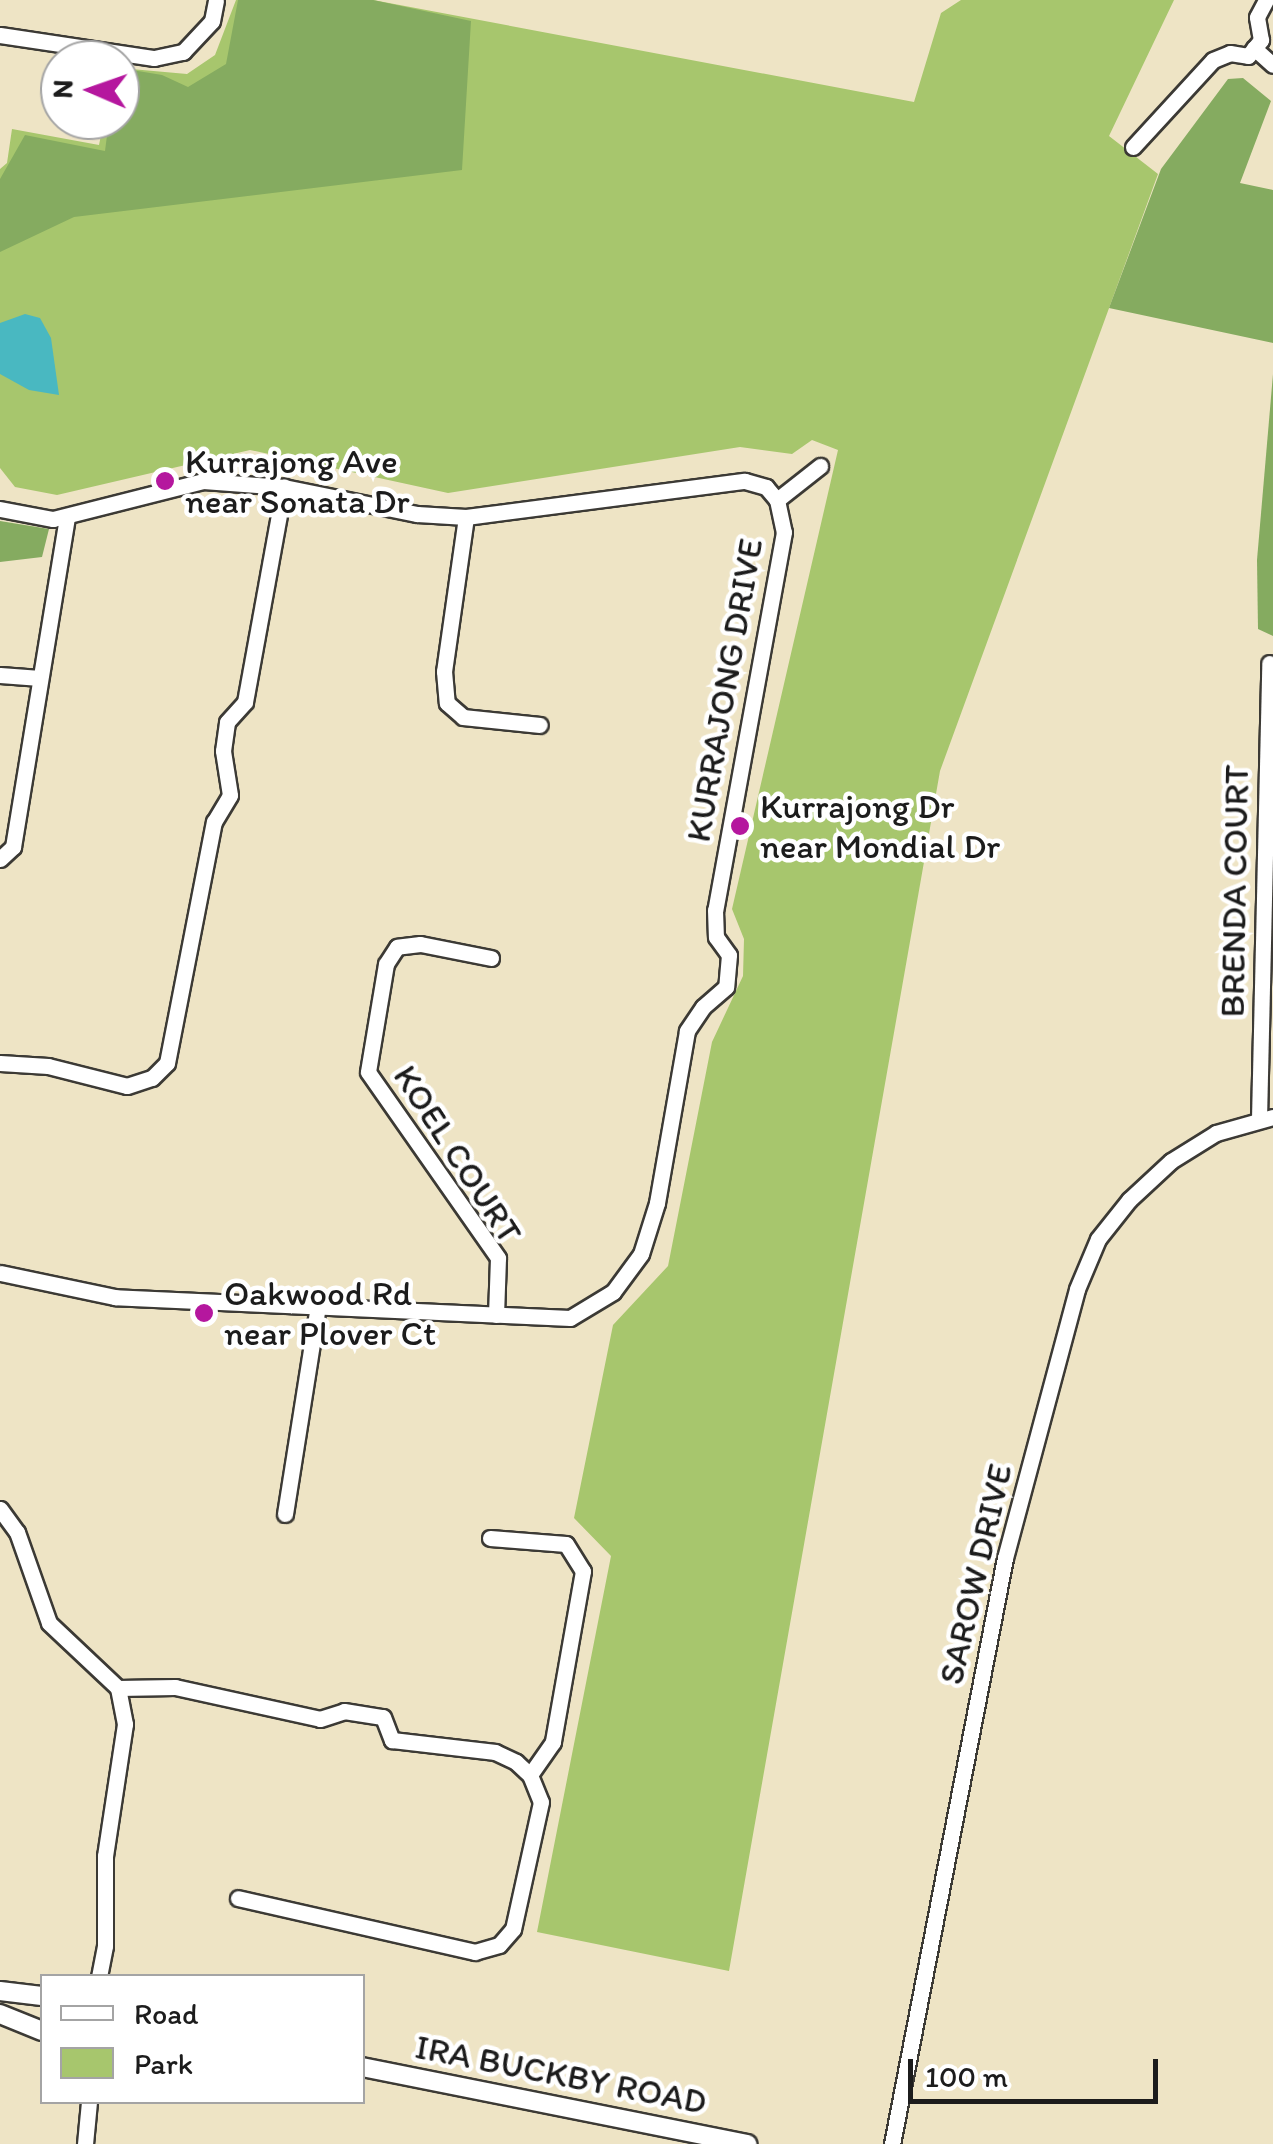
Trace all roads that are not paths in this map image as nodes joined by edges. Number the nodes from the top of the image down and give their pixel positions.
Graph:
1 (216, 0) edge
2 (1266, 0) edge
3 (0, 35) edge
4 (1254, 48) junction
5 (1273, 65) edge
6 (1133, 147) dead end
7 (820, 466) dead end
8 (284, 487) junction
9 (777, 500) junction
10 (0, 509) edge
11 (67, 516) junction
12 (466, 517) junction
13 (1269, 663) dead end
14 (0, 675) edge
15 (40, 678) junction
16 (540, 724) dead end
17 (0, 860) edge
18 (491, 958) dead end
19 (0, 1063) edge
20 (1266, 1118) edge
21 (0, 1274) edge
22 (318, 1306) junction
23 (496, 1314) junction
24 (0, 1510) edge
25 (285, 1514) dead end
26 (490, 1538) dead end
27 (118, 1688) junction
28 (530, 1775) junction
29 (238, 1898) dead end
30 (99, 1974) edge
31 (0, 1991) edge
32 (40, 1996) edge
33 (0, 2014) edge
34 (40, 2030) edge
35 (365, 2068) edge
36 (89, 2104) edge
37 (85, 2144) edge
38 (747, 2144) edge
39 (892, 2144) edge

1 - 3 street
2 - 4 street
4 - 5 street
4 - 6 street
7 - 9 street
8 - 11 street, KURRAJONG DRIVE
8 - 12 street, KURRAJONG DRIVE
8 - 19 street
9 - 12 street, KURRAJONG DRIVE
9 - 23 street, KURRAJONG DRIVE
10 - 11 street, KURRAJONG DRIVE
11 - 15 street
12 - 16 street
13 - 20 street, BRENDA COURT
14 - 15 street
15 - 17 street
18 - 23 street, KOEL COURT
20 - 39 street, SAROW DRIVE
21 - 22 street
22 - 23 street
22 - 25 street
24 - 27 street
26 - 28 street
27 - 28 street
27 - 30 street
28 - 29 street
31 - 32 street
33 - 34 street
35 - 38 street, IRA BUCKBY ROAD
36 - 37 street

